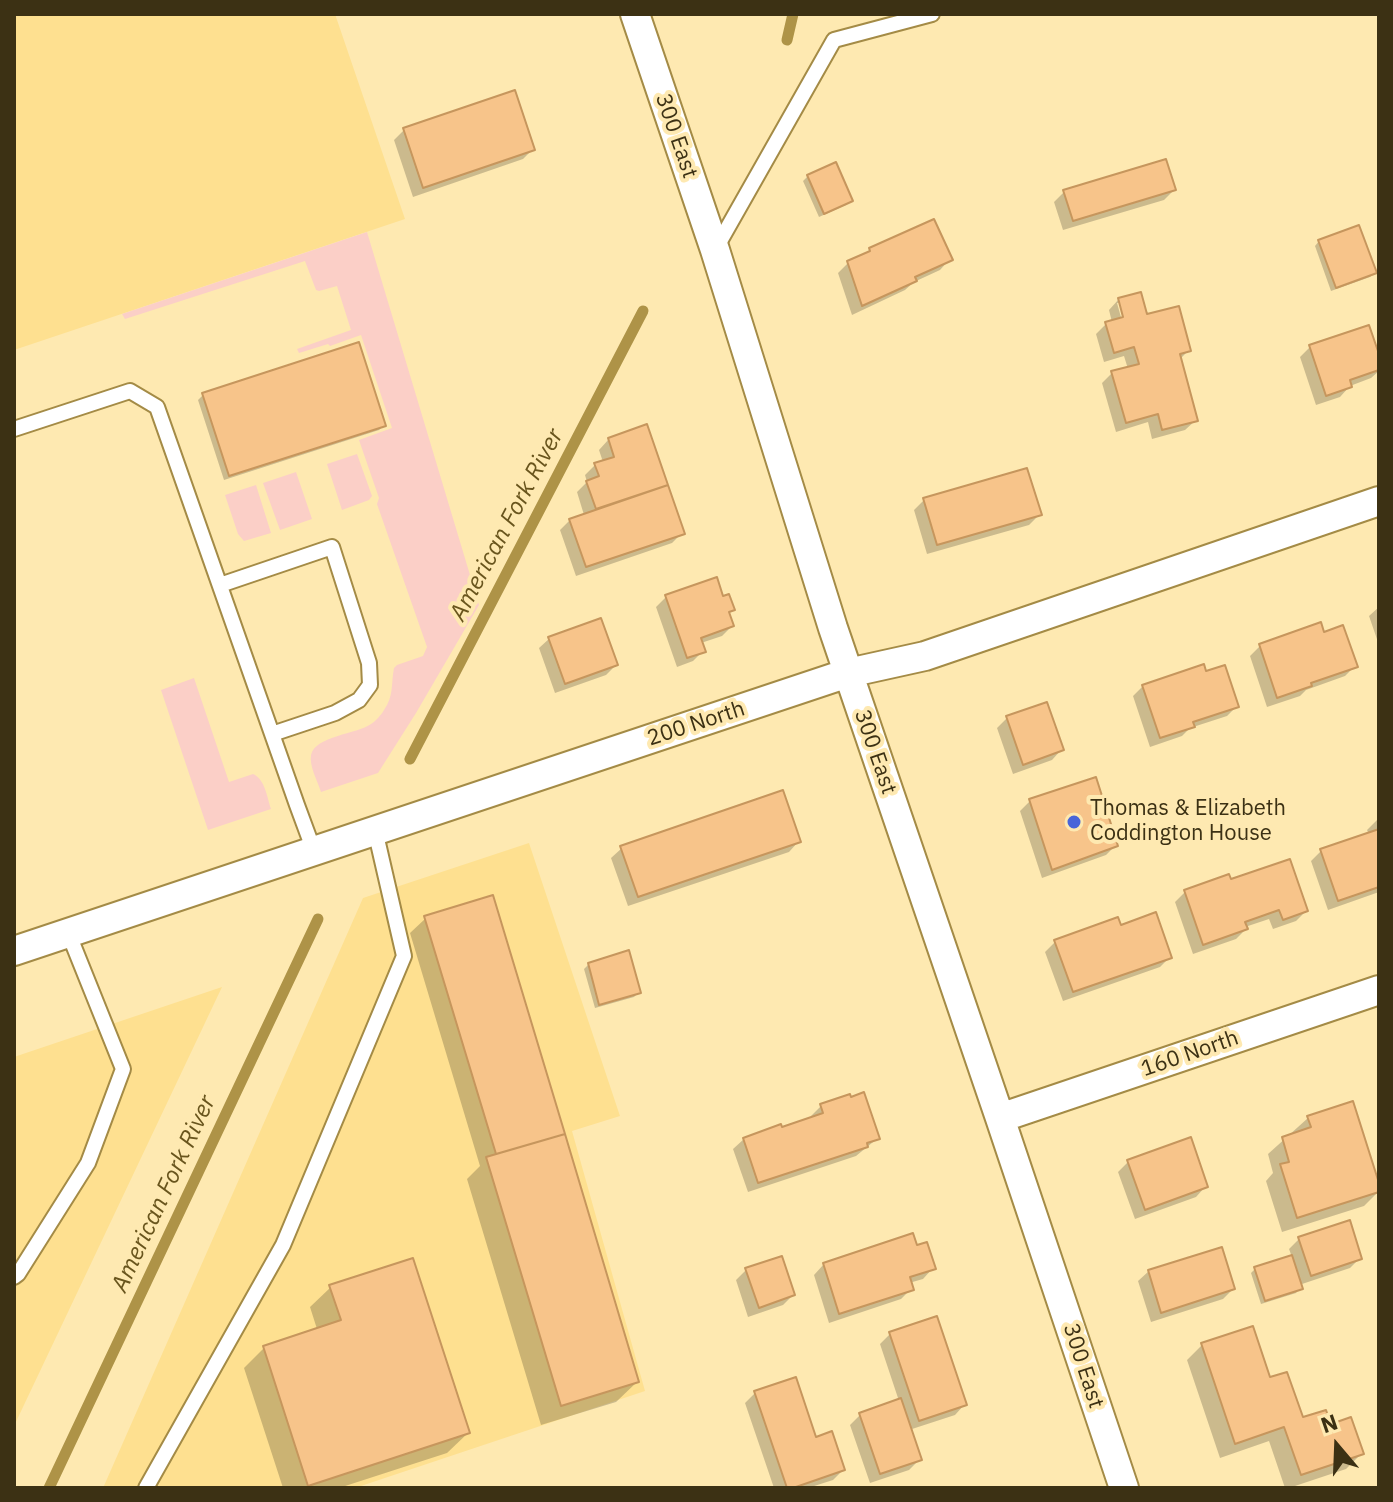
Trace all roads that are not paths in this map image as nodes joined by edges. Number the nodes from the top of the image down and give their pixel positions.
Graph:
1 (635, 14) edge
2 (932, 14) edge
3 (715, 250) junction
4 (14, 429) edge
5 (1379, 501) edge
6 (220, 585) junction
7 (848, 673) junction
8 (272, 734) junction
9 (375, 830) junction
10 (314, 851) junction
11 (68, 932) junction
12 (14, 951) edge
13 (1379, 990) edge
14 (1000, 1118) junction
15 (14, 1277) edge
16 (146, 1488) edge
17 (1124, 1488) edge

1 - 3 street, 300 East
2 - 3 lane
3 - 7 street, 300 East
4 - 6 lane
5 - 7 street, 200 North
6 - 8 lane
6 - 8 lane
7 - 9 street, 200 North
7 - 14 street, 300 East
8 - 10 lane
9 - 10 street, 200 North
9 - 16 lane
10 - 11 street, 200 North
11 - 12 street, 200 North
11 - 15 lane
13 - 14 street, 160 North
14 - 17 street, 300 East

